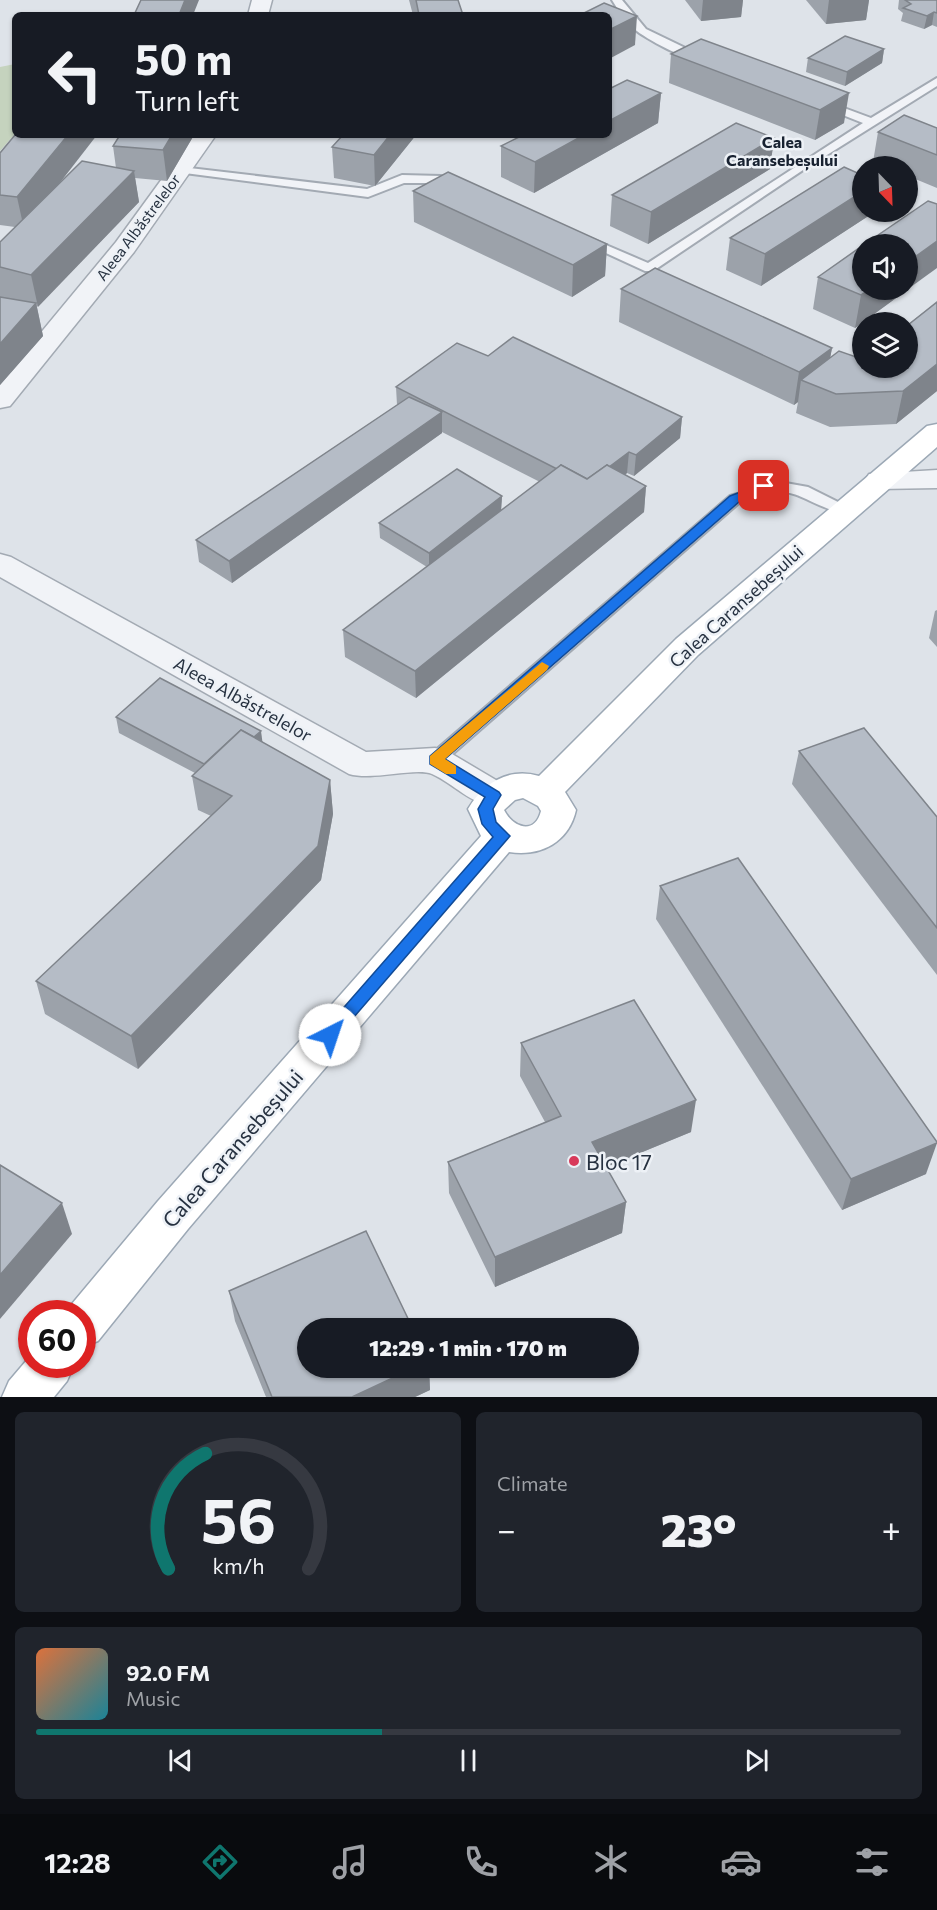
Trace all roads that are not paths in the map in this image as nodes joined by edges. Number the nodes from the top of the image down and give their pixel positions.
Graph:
1 (617, 0) edge
2 (715, 63) edge
3 (937, 81) edge
4 (816, 101) edge
5 (872, 122) junction
6 (203, 138) edge
7 (181, 170) junction
8 (463, 189) edge
9 (573, 236) edge
10 (0, 400) edge
11 (937, 432) edge
12 (937, 479) edge
13 (879, 480) junction
14 (845, 509) junction
15 (0, 564) edge
16 (435, 760) junction
17 (545, 791) junction
18 (494, 795) junction
19 (502, 836) junction
20 (96, 1309) edge
21 (40, 1378) edge
22 (25, 1397) edge

1 - 2 lane
3 - 5 lane
4 - 5 lane
5 - 9 lane
6 - 7 street, Aleea Albăstrelelor
7 - 8 lane
7 - 10 street, Aleea Albăstrelelor
11 - 13 main road, Calea Caransebeșului
12 - 13 street
13 - 14 main road, Calea Caransebeșului
14 - 16 lane
14 - 17 main road, Calea Caransebeșului
15 - 16 street, Aleea Albăstrelelor
16 - 18 street
17 - 18 main road
17 - 19 main road
18 - 19 main road
19 - 20 main road, Calea Caransebeșului
21 - 22 main road

